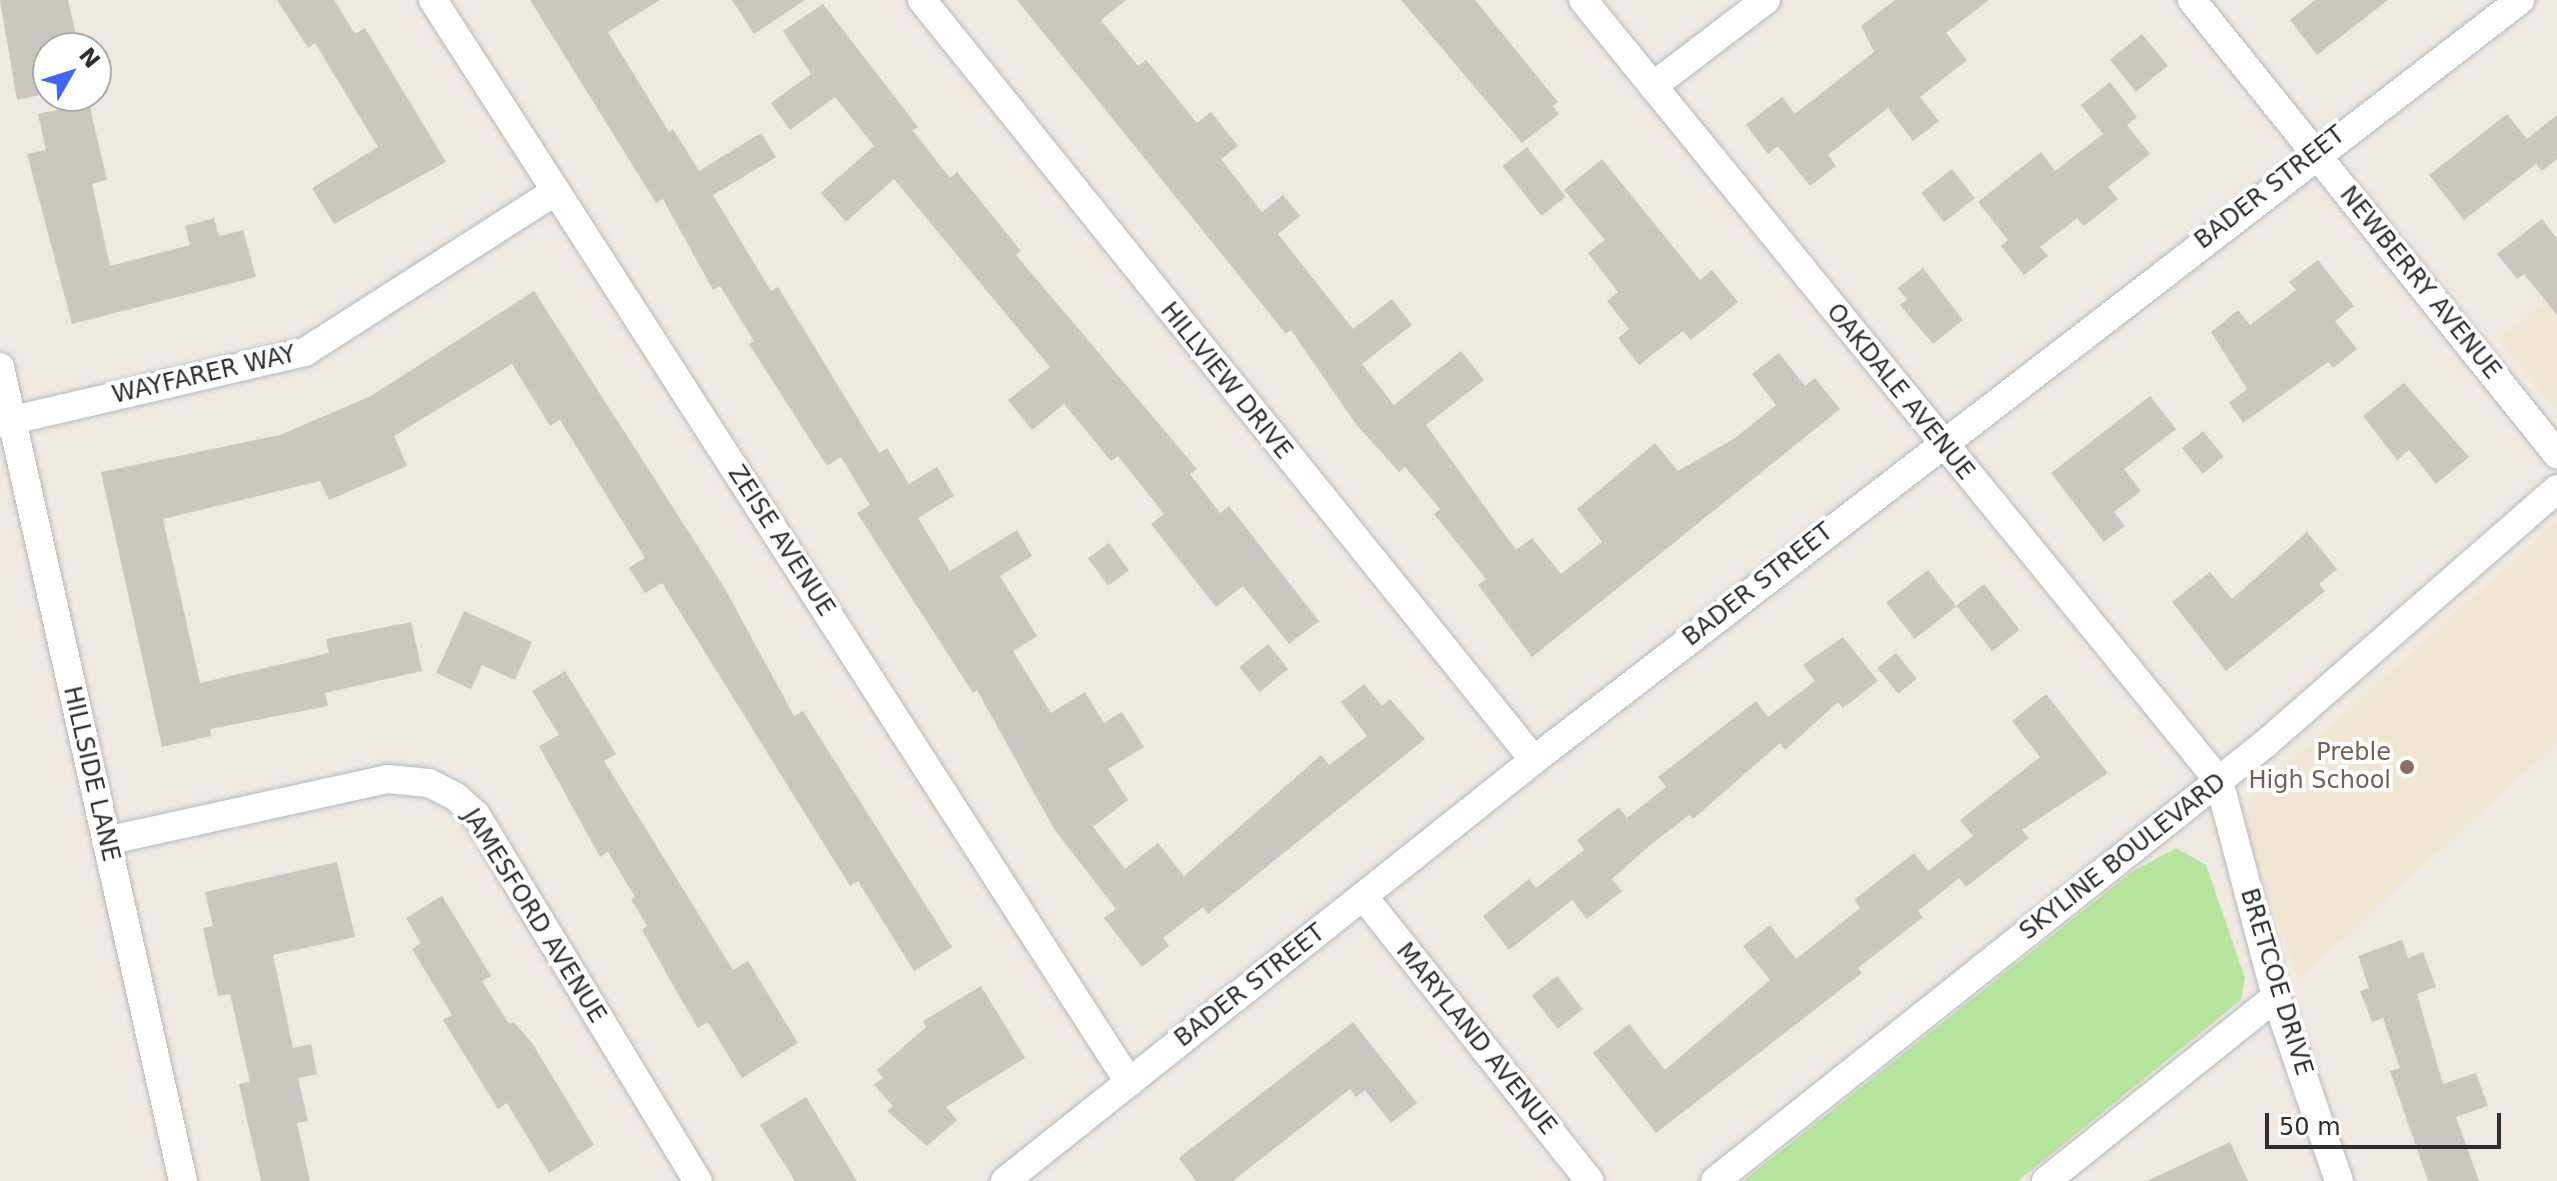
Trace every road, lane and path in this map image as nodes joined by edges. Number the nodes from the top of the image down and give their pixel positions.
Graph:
1 (433, 0) edge
2 (922, 0) edge
3 (1583, 0) edge
4 (1766, 0) edge
5 (2192, 0) edge
6 (2520, 0) edge
7 (1653, 86) junction
8 (2314, 153) junction
9 (556, 191) junction
10 (0, 367) edge
11 (6, 421) edge
12 (1941, 443) junction
13 (2557, 454) edge
14 (2557, 489) edge
15 (1534, 760) junction
16 (2219, 781) junction
17 (106, 841) junction
18 (1363, 896) junction
19 (2276, 997) junction
20 (1129, 1082) junction
21 (183, 1181) edge
22 (698, 1181) edge
23 (1005, 1181) edge
24 (1590, 1181) edge
25 (1715, 1181) edge
26 (2046, 1181) edge
27 (2339, 1181) edge

1 - 9 street, ZEISE AVENUE
2 - 15 street, HILLVIEW DRIVE
3 - 7 street, OAKDALE AVENUE
4 - 7 street
5 - 8 street, NEWBERRY AVENUE
6 - 8 street, BADER STREET
7 - 12 street, OAKDALE AVENUE
8 - 12 street, BADER STREET
8 - 13 street, NEWBERRY AVENUE
9 - 11 street, WAYFARER WAY
9 - 20 street, ZEISE AVENUE
10 - 11 street, HILLSIDE LANE
11 - 17 street, HILLSIDE LANE
12 - 15 street, BADER STREET
12 - 16 street, OAKDALE AVENUE
14 - 16 street, SKYLINE BOULEVARD
15 - 18 street, BADER STREET
16 - 19 street, BRETCOE DRIVE
16 - 25 street, SKYLINE BOULEVARD
17 - 21 street, HILLSIDE LANE
17 - 22 street, JAMESFORD AVENUE
18 - 20 street, BADER STREET
18 - 24 street, MARYLAND AVENUE
19 - 26 street
19 - 27 street, BRETCOE DRIVE
20 - 23 street, BADER STREET

